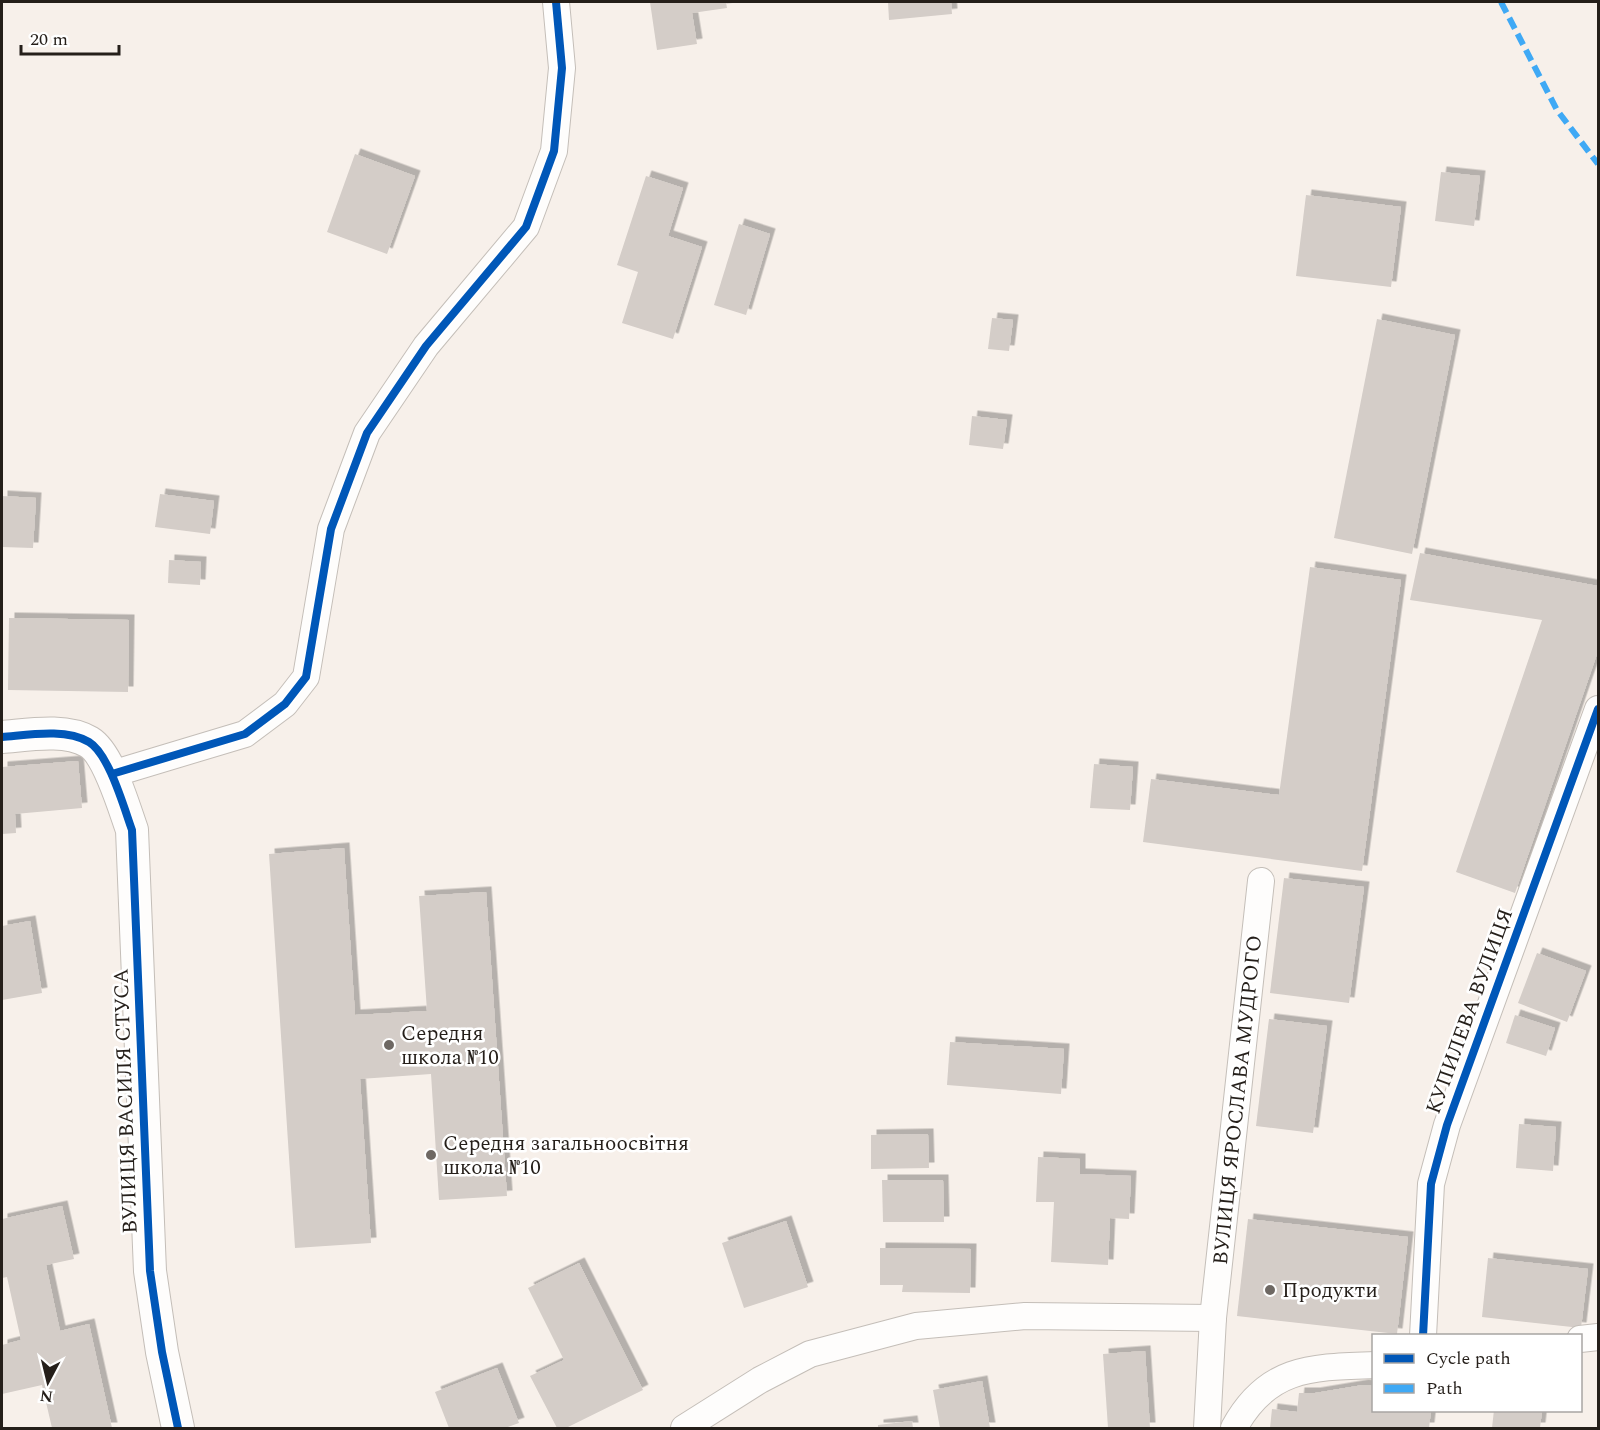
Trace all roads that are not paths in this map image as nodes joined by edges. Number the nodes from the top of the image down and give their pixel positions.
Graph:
1 (556, 2) edge
2 (1599, 709) edge
3 (2, 737) edge
4 (112, 774) junction
5 (1261, 881) dead end
6 (1213, 1318) junction
7 (1423, 1334) edge
8 (1599, 1337) edge
9 (1582, 1339) edge
10 (1372, 1365) edge
11 (178, 1428) edge
12 (684, 1428) edge
13 (1207, 1428) edge
14 (1233, 1428) edge

1 - 4 street
2 - 7 street, КУПИЛЕВА ВУЛИЦЯ
3 - 4 street, ВУЛИЦЯ ВАСИЛЯ СТУСА
4 - 11 street, ВУЛИЦЯ ВАСИЛЯ СТУСА
5 - 6 street, ВУЛИЦЯ ЯРОСЛАВА МУДРОГО
6 - 12 street
6 - 13 street, ВУЛИЦЯ ЯРОСЛАВА МУДРОГО
8 - 9 street
10 - 14 street

